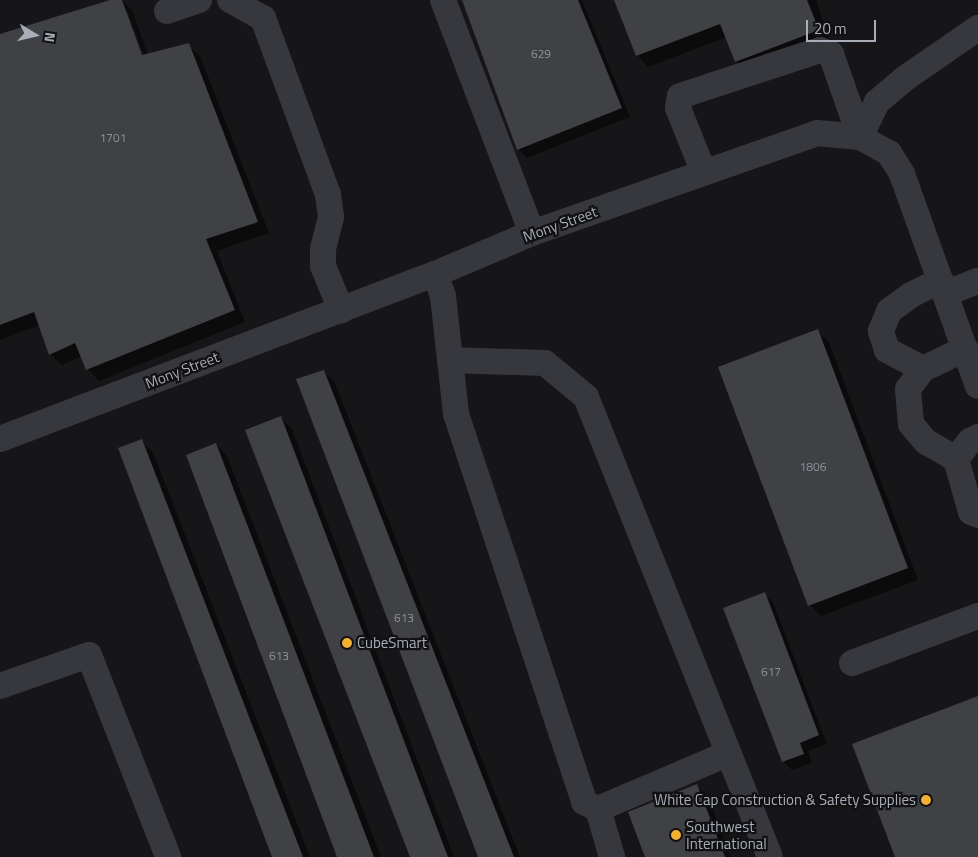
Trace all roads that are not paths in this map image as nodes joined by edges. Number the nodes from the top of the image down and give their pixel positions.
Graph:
1 (199, 0) edge
2 (230, 0) edge
3 (442, 0) edge
4 (167, 11) dead end
5 (978, 28) edge
6 (860, 136) junction
7 (704, 173) junction
8 (532, 233) junction
9 (435, 274) junction
10 (978, 281) edge
11 (943, 287) junction
12 (341, 310) junction
13 (450, 360) junction
14 (973, 368) edge
15 (923, 369) junction
16 (978, 437) edge
17 (0, 438) edge
18 (956, 459) junction
19 (978, 515) edge
20 (978, 616) edge
21 (852, 663) dead end
22 (0, 686) edge
23 (729, 753) junction
24 (598, 809) junction
25 (168, 857) edge
26 (612, 857) edge
27 (770, 857) edge

1 - 4 street
2 - 12 street
3 - 8 street
5 - 6 street
6 - 7 street, Mony Street
6 - 7 street
6 - 11 street, Mony Street
7 - 8 street, Mony Street
8 - 9 street, Mony Street
9 - 12 street, Mony Street
9 - 13 street
10 - 11 street
11 - 14 street, Mony Street
11 - 15 street
12 - 17 street, Mony Street
13 - 23 street
13 - 24 street
14 - 15 street
15 - 18 street
16 - 18 street
18 - 19 street
20 - 21 street
22 - 25 street
23 - 24 street
23 - 27 street
24 - 26 street

